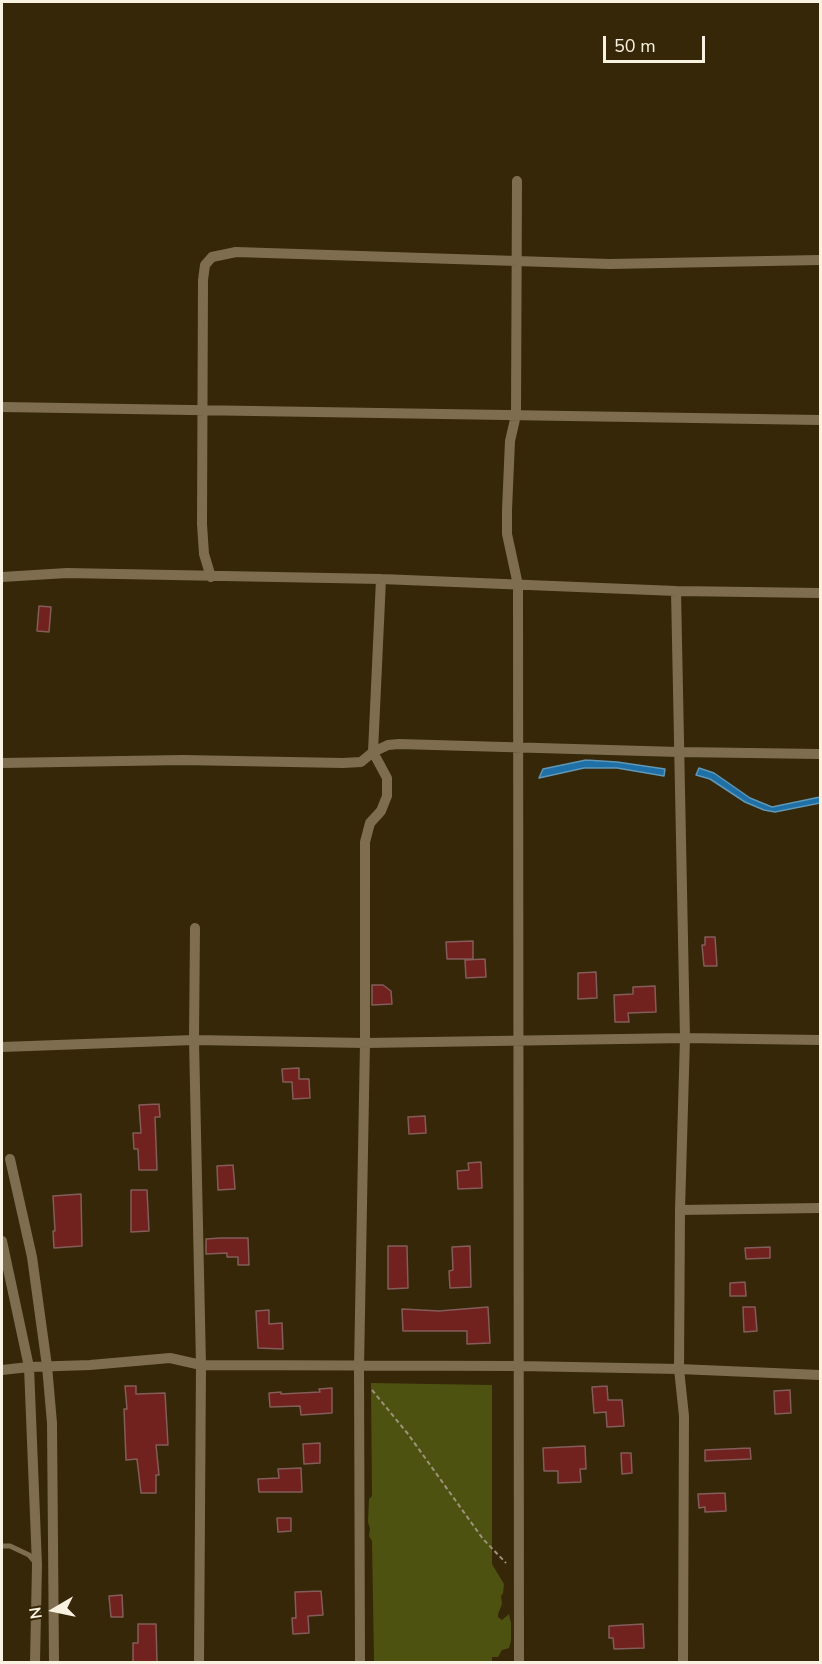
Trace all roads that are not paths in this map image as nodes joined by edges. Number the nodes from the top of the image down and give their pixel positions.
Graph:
1 (517, 181) dead end
2 (516, 260) junction
3 (820, 260) edge
4 (2, 407) edge
5 (203, 410) junction
6 (516, 415) junction
7 (820, 420) edge
8 (2, 577) edge
9 (211, 577) junction
10 (381, 579) junction
11 (518, 585) junction
12 (676, 591) junction
13 (820, 593) edge
14 (518, 747) junction
15 (373, 752) junction
16 (679, 752) junction
17 (820, 754) edge
18 (2, 763) edge
19 (195, 928) dead end
20 (685, 1038) junction
21 (194, 1040) junction
22 (820, 1040) edge
23 (519, 1041) junction
24 (365, 1043) junction
25 (2, 1047) edge
26 (10, 1159) dead end
27 (820, 1208) edge
28 (680, 1210) junction
29 (2, 1241) edge
30 (47, 1365) junction
31 (201, 1365) junction
32 (519, 1366) junction
33 (29, 1367) junction
34 (359, 1367) junction
35 (679, 1369) junction
36 (2, 1370) edge
37 (820, 1375) edge
38 (2, 1546) edge
39 (37, 1565) junction
40 (35, 1662) edge
41 (54, 1662) edge
42 (199, 1662) edge
43 (360, 1662) edge
44 (519, 1662) edge
45 (683, 1662) edge

1 - 2 street
2 - 3 street
2 - 5 street
2 - 6 street
4 - 5 street
5 - 6 street
5 - 9 street
6 - 7 street
6 - 11 street
8 - 9 street
9 - 10 street
10 - 11 street
10 - 15 street
11 - 12 street
11 - 14 street
12 - 13 street
12 - 16 street
14 - 15 street
14 - 16 street
14 - 23 street
15 - 18 street
15 - 24 street
16 - 17 street
16 - 20 street
19 - 21 street
20 - 22 street
20 - 23 street
20 - 28 street
21 - 24 street
21 - 25 street
21 - 31 street
23 - 24 street
23 - 32 street
24 - 34 street
26 - 30 street
27 - 28 street
28 - 35 street
29 - 33 street
30 - 31 street
30 - 33 street
30 - 41 street
31 - 34 street
31 - 42 street
32 - 34 street
32 - 35 street
32 - 44 street
33 - 36 street
33 - 39 street
34 - 43 street
35 - 37 street
35 - 45 street
38 - 39 lane
39 - 40 street

